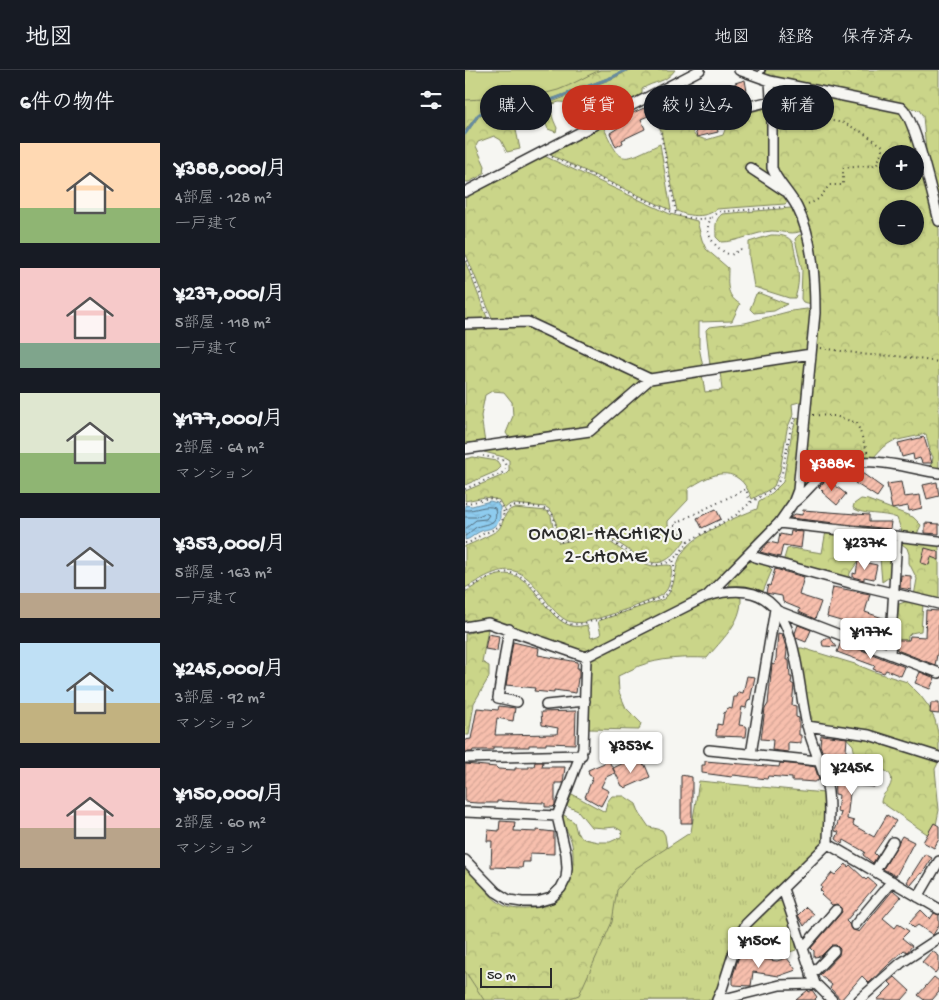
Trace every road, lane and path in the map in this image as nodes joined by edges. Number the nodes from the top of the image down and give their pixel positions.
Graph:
1 (700, 70) edge
2 (739, 70) edge
3 (761, 74) edge
4 (770, 80) junction
5 (673, 85) edge
6 (770, 85) edge
7 (644, 100) edge
8 (834, 122) edge
9 (660, 130) edge
10 (773, 130) edge
11 (541, 152) junction
12 (750, 168) dead end
13 (465, 192) edge
14 (787, 192) junction
15 (796, 205) junction
16 (676, 213) junction
17 (711, 218) junction
18 (939, 221) edge
19 (741, 249) dead end
20 (465, 256) edge
21 (491, 322) junction
22 (465, 324) edge
23 (811, 350) junction
24 (939, 362) edge
25 (650, 379) junction
26 (805, 415) junction
27 (465, 449) edge
28 (481, 456) dead end
29 (870, 461) junction
30 (939, 473) edge
31 (465, 489) edge
32 (465, 503) edge
33 (751, 503) junction
34 (793, 503) junction
35 (504, 513) junction
36 (779, 523) junction
37 (897, 537) junction
38 (939, 541) edge
39 (688, 542) junction
40 (465, 543) edge
41 (750, 553) junction
42 (673, 559) junction
43 (465, 590) edge
44 (894, 593) junction
45 (707, 596) junction
46 (939, 604) edge
47 (777, 610) junction
48 (465, 628) edge
49 (509, 629) junction
50 (890, 654) junction
51 (586, 657) junction
52 (939, 673) edge
53 (517, 702) dead end
54 (585, 702) junction
55 (546, 705) dead end
56 (807, 726) junction
57 (709, 750) dead end
58 (751, 754) junction
59 (582, 756) junction
60 (465, 758) edge
61 (939, 758) edge
62 (818, 761) junction
63 (465, 812) edge
64 (557, 816) junction
65 (893, 842) dead end
66 (828, 844) junction
67 (465, 860) edge
68 (939, 861) edge
69 (875, 871) junction
70 (892, 881) junction
71 (783, 889) junction
72 (918, 897) junction
73 (939, 909) edge
74 (836, 910) dead end
75 (855, 925) dead end
76 (939, 938) edge
77 (803, 948) junction
78 (834, 950) dead end
79 (811, 974) junction
80 (815, 984) junction
81 (721, 1000) edge
82 (832, 1000) edge
83 (859, 1000) edge

1 - 5 street
2 - 3 street
3 - 4 street
4 - 6 street
4 - 18 street
7 - 11 street
8 - 15 path
9 - 16 path
10 - 14 street
11 - 13 street
11 - 16 path
12 - 14 street
14 - 15 street
15 - 17 path
15 - 23 street
16 - 17 path
17 - 19 path
20 - 21 path
21 - 22 street
21 - 25 street
23 - 24 path
23 - 25 street
23 - 26 street
25 - 27 street
26 - 29 path
26 - 33 path
26 - 34 street
28 - 31 path
29 - 30 street
29 - 34 street
32 - 35 path
33 - 39 path
33 - 39 path
34 - 36 street
35 - 40 path
35 - 42 path
36 - 37 street
36 - 41 street
37 - 38 street
37 - 44 street
39 - 42 path
41 - 44 street
41 - 45 street
42 - 43 path
44 - 46 street
44 - 50 street
45 - 47 street
45 - 51 street
47 - 50 street
47 - 56 street
47 - 58 street
48 - 49 street
49 - 51 street
49 - 53 street
50 - 52 street
51 - 54 street
54 - 55 street
54 - 59 street
56 - 61 street
56 - 62 street
57 - 58 street
58 - 62 street
59 - 60 street
59 - 64 street
62 - 66 street
63 - 64 street
64 - 67 street
65 - 69 street
66 - 69 street
66 - 71 street
68 - 72 street
69 - 70 street
70 - 72 street
70 - 75 street
71 - 77 street
71 - 81 street
72 - 73 street
74 - 77 street
76 - 83 street
77 - 79 street
78 - 79 street
79 - 80 street
80 - 81 street
80 - 82 street

